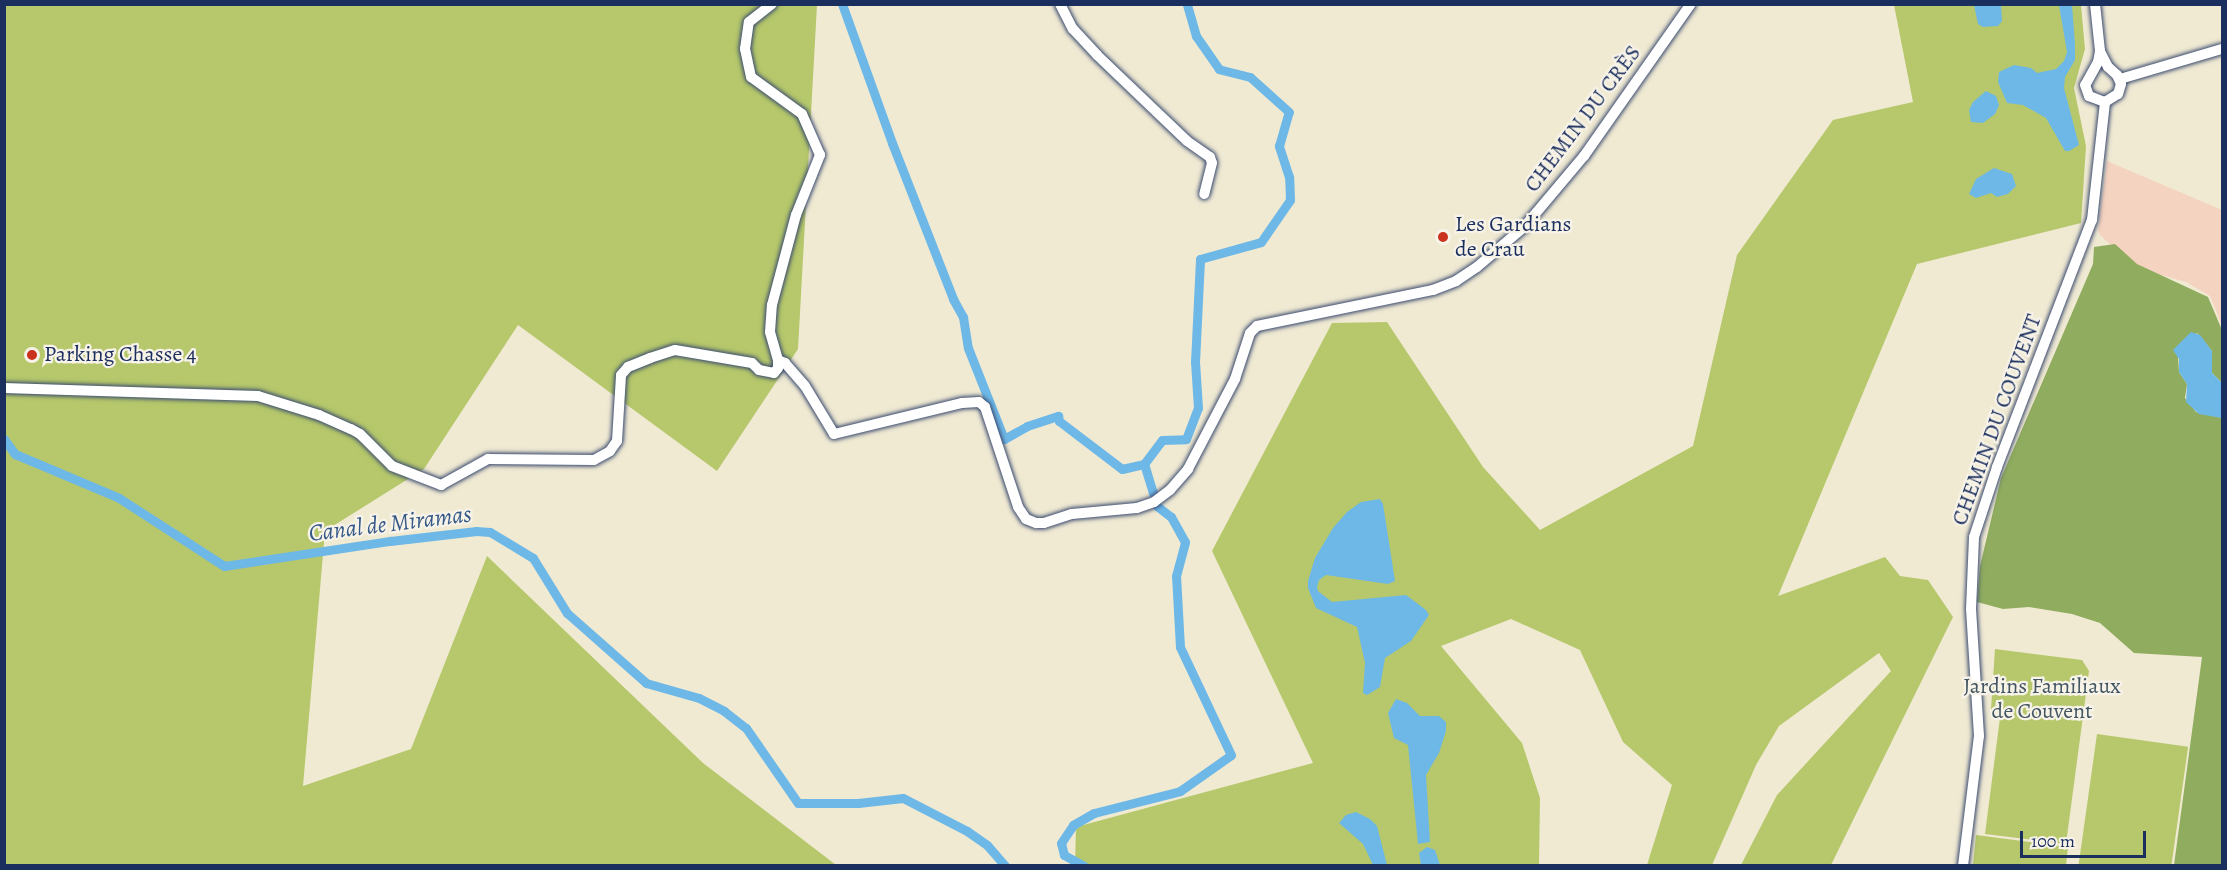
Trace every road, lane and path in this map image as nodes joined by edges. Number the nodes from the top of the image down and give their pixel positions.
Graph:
1 (772, 4) edge
2 (1060, 4) edge
3 (1691, 4) edge
4 (2095, 4) edge
5 (2223, 49) edge
6 (2100, 51) junction
7 (2110, 69) junction
8 (2094, 70) junction
9 (2120, 79) junction
10 (2105, 102) junction
11 (1204, 194) dead end
12 (778, 360) junction
13 (4, 388) edge
14 (1963, 866) edge

1 - 12 street
2 - 11 street
3 - 12 street, CHEMIN DU CRÈS
4 - 6 street
5 - 9 street
6 - 7 street
6 - 8 street
7 - 8 street
7 - 9 street
8 - 10 street
9 - 10 street, CHEMIN DU COUVENT
10 - 14 street, CHEMIN DU COUVENT
12 - 13 street

